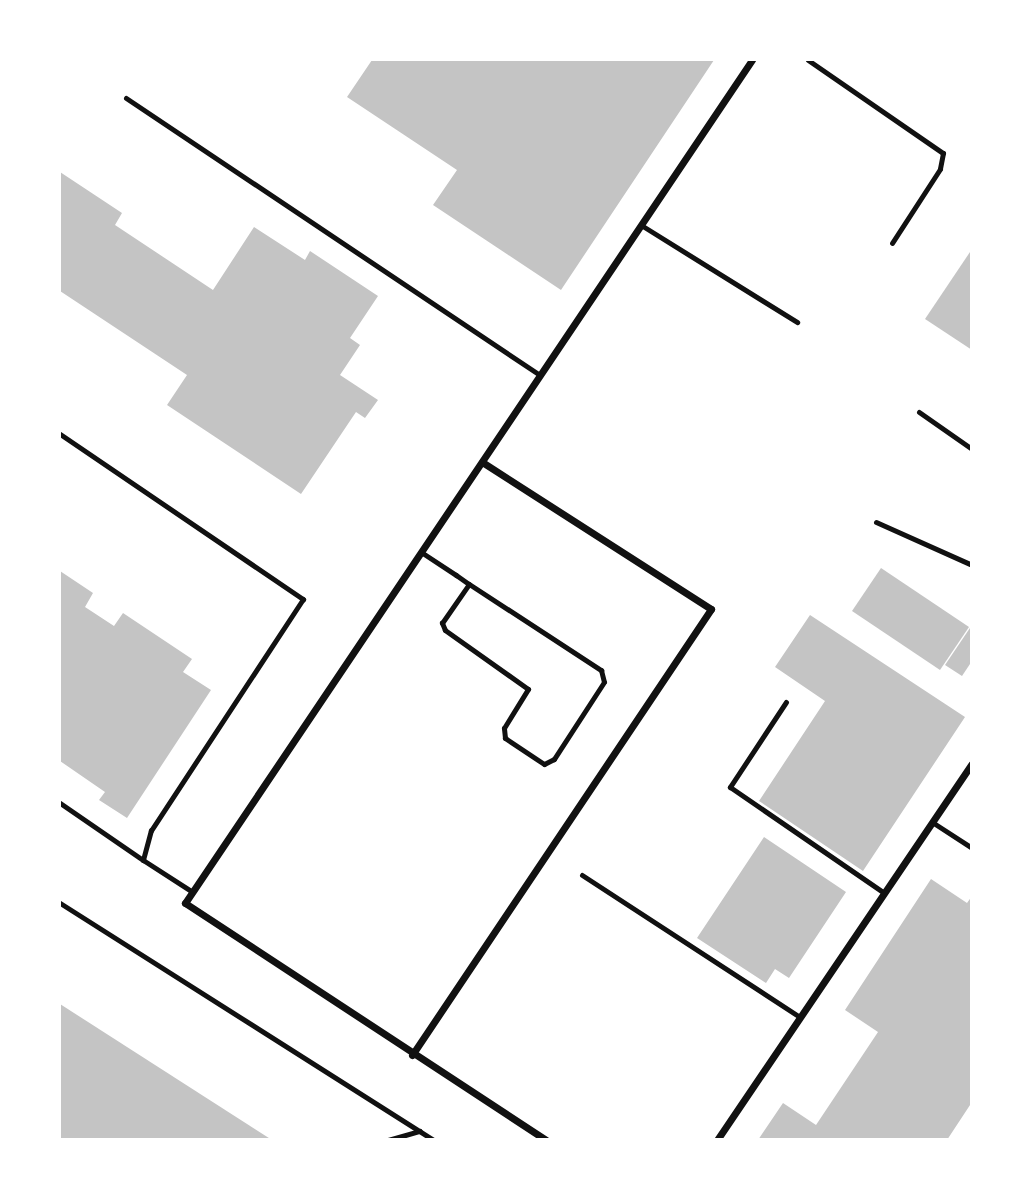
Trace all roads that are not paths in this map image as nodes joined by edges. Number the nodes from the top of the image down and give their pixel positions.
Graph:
1 (752, 60) edge
2 (808, 60) edge
3 (126, 98) dead end
4 (641, 225) junction
5 (892, 243) dead end
6 (797, 322) dead end
7 (540, 375) junction
8 (919, 412) dead end
9 (60, 434) edge
10 (971, 449) edge
11 (482, 462) junction
12 (876, 522) dead end
13 (421, 552) junction
14 (971, 565) edge
15 (469, 584) junction
16 (786, 702) dead end
17 (971, 764) edge
18 (60, 803) edge
19 (932, 822) junction
20 (971, 848) edge
21 (143, 860) junction
22 (582, 875) dead end
23 (191, 891) junction
24 (884, 893) junction
25 (60, 903) edge
26 (800, 1017) junction
27 (412, 1055) junction
28 (420, 1131) junction
29 (388, 1139) edge
30 (434, 1139) edge
31 (546, 1139) edge
32 (717, 1139) edge

1 - 4 street
2 - 5 lane
3 - 7 lane
4 - 6 lane
4 - 7 street
7 - 11 street
8 - 10 lane
9 - 21 lane
11 - 13 street
11 - 27 street
12 - 14 lane
13 - 15 lane
13 - 23 street
15 - 15 lane
16 - 24 lane
17 - 19 street
18 - 21 lane
19 - 20 lane
19 - 24 street
21 - 23 lane
22 - 26 lane
23 - 27 street
24 - 26 street
25 - 28 lane
26 - 32 street
27 - 31 street
28 - 29 lane
28 - 30 lane

